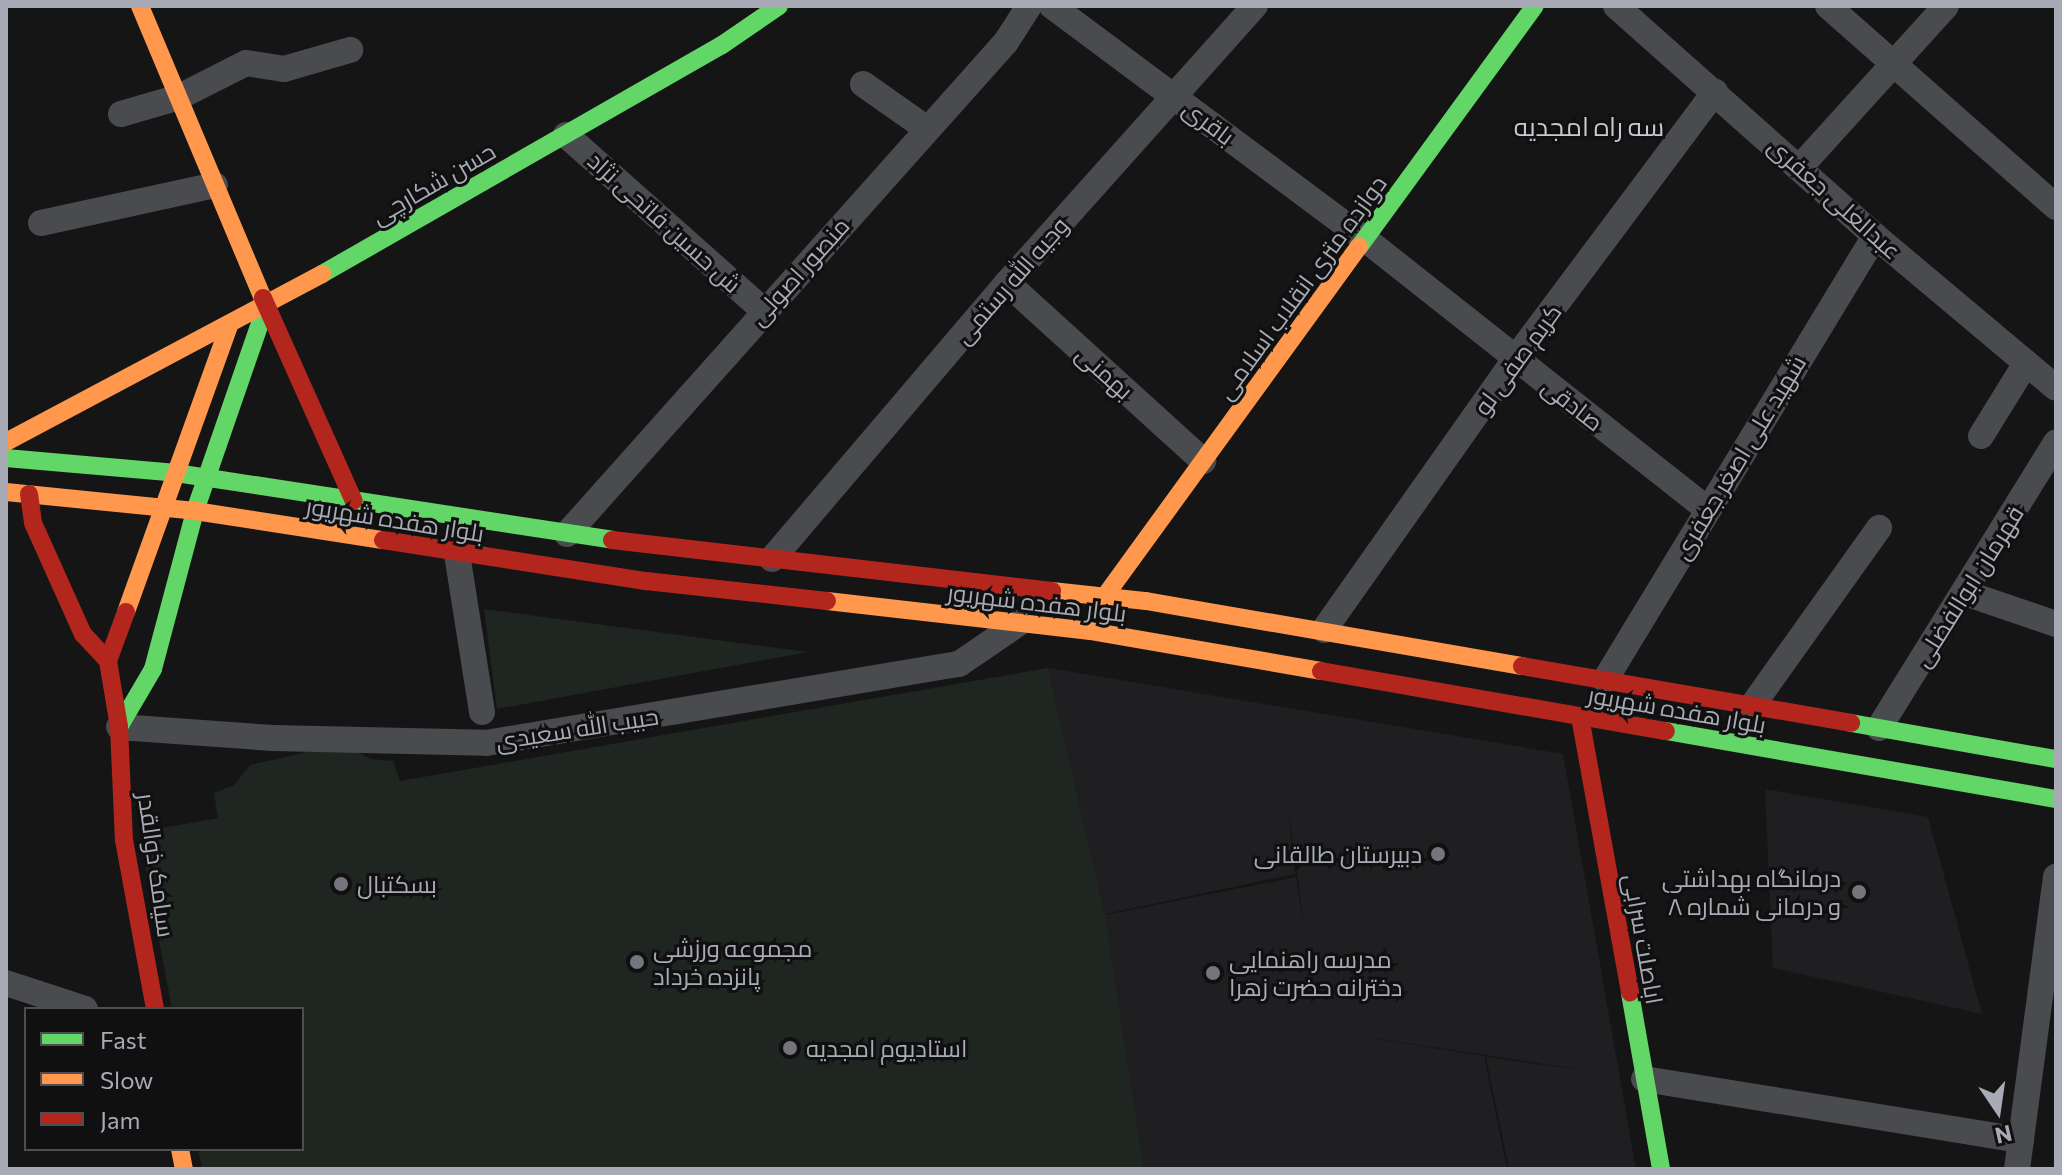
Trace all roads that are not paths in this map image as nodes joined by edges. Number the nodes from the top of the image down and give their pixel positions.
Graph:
1 (140, 6) edge
2 (779, 6) edge
3 (1029, 6) edge
4 (1052, 6) edge
5 (1255, 6) edge
6 (1535, 6) edge
7 (1616, 6) edge
8 (1828, 6) edge
9 (1946, 6) edge
10 (350, 50) dead end
11 (1893, 65) junction
12 (863, 84) dead end
13 (1715, 92) junction
14 (179, 97) junction
15 (1175, 97) junction
16 (121, 114) dead end
17 (927, 129) junction
18 (566, 135) junction
19 (1800, 167) junction
20 (215, 185) junction
21 (2056, 207) edge
22 (41, 223) dead end
23 (1875, 236) junction
24 (1365, 239) junction
25 (1007, 283) junction
26 (266, 306) junction
27 (763, 310) junction
28 (229, 326) junction
29 (1515, 359) junction
30 (2026, 363) junction
31 (2056, 388) edge
32 (1981, 436) dead end
33 (6, 442) edge
34 (2056, 442) edge
35 (6, 458) edge
36 (1203, 461) junction
37 (176, 473) junction
38 (206, 478) junction
39 (6, 492) edge
40 (29, 494) junction
41 (354, 501) junction
42 (164, 507) junction
43 (1706, 508) junction
44 (195, 511) junction
45 (1879, 528) dead end
46 (567, 534) junction
47 (457, 554) junction
48 (772, 559) junction
49 (1965, 593) junction
50 (1105, 596) junction
51 (1019, 623) junction
52 (2056, 624) edge
53 (1324, 630) junction
54 (108, 661) junction
55 (1605, 680) junction
56 (1752, 706) junction
57 (482, 712) dead end
58 (1580, 717) junction
59 (119, 727) junction
60 (1879, 728) junction
61 (2056, 759) edge
62 (2056, 799) edge
63 (2056, 877) edge
64 (6, 983) edge
65 (79, 1007) edge
66 (155, 1007) edge
67 (2044, 1053) edge
68 (1644, 1079) junction
69 (2021, 1140) junction
70 (1661, 1169) edge
71 (2017, 1169) edge

1 - 14 main road
2 - 18 main road, حسن شکارچی
3 - 17 street, منصور اصولی
4 - 15 street, باقری
5 - 15 street, وجیه الله رستمی
6 - 24 main road, دوازده متری انقلاب اسلامی
7 - 13 street, عبدالعلی جعفری
8 - 11 street
9 - 11 street
10 - 14 street
11 - 19 street
11 - 21 street
12 - 17 street
13 - 19 street, عبدالعلی جعفری
13 - 29 street, کریم صفی لو
14 - 16 street
14 - 20 main road
15 - 24 street, باقری
15 - 25 street, وجیه الله رستمی
17 - 27 street, منصور اصولی
18 - 26 main road, حسن شکارچی
18 - 27 street, ش حسین فاتحی نژاد
19 - 23 street, عبدالعلی جعفری
20 - 22 street
20 - 26 main road
23 - 30 street, عبدالعلی جعفری
23 - 43 street, شهید علی اصغر جعفری
24 - 29 street, صادقی
24 - 36 main road, دوازده متری انقلاب اسلامی
25 - 36 street, بهمنی
25 - 48 street, وجیه الله رستمی
26 - 28 main road, حسن شکارچی
26 - 38 main road
26 - 41 main road
27 - 46 street, منصور اصولی
28 - 33 main road, حسن شکارچی
28 - 37 main road
29 - 43 street, صادقی
29 - 53 street, کریم صفی لو
30 - 31 street, عبدالعلی جعفری
30 - 32 street
34 - 49 street, قهرمان ابوالفضلی
35 - 37 main road, بلوار هفده شهریور
36 - 50 main road, دوازده متری انقلاب اسلامی
37 - 38 main road, بلوار هفده شهریور
37 - 42 main road, سیامک ذوالقدر
38 - 41 main road, بلوار هفده شهریور
38 - 44 main road
39 - 40 main road, بلوار هفده شهریور
40 - 42 main road, بلوار هفده شهریور
40 - 54 main road
41 - 46 main road, بلوار هفده شهریور
42 - 44 main road, بلوار هفده شهریور
42 - 54 main road, سیامک ذوالقدر
43 - 55 street, شهید علی اصغر جعفری
44 - 47 main road, بلوار هفده شهریور
44 - 59 main road
45 - 56 street
46 - 48 main road, بلوار هفده شهریور
47 - 51 main road, بلوار هفده شهریور
47 - 57 street
48 - 50 main road, بلوار هفده شهریور
49 - 52 street
49 - 60 street, قهرمان ابوالفضلی
50 - 53 main road, بلوار هفده شهریور
51 - 58 main road, بلوار هفده شهریور
51 - 59 street, حبیب الله سعیدی
53 - 55 main road, بلوار هفده شهریور
54 - 59 main road, سیامک ذوالقدر
55 - 56 main road, بلوار هفده شهریور
56 - 60 main road, بلوار هفده شهریور
58 - 62 main road, بلوار هفده شهریور
58 - 68 main road, اباصلت سرابی
59 - 66 main road, سیامک ذوالقدر
60 - 61 main road, بلوار هفده شهریور
63 - 67 street
64 - 65 street
67 - 69 street
68 - 69 street
68 - 70 main road, اباصلت سرابی
69 - 71 street

